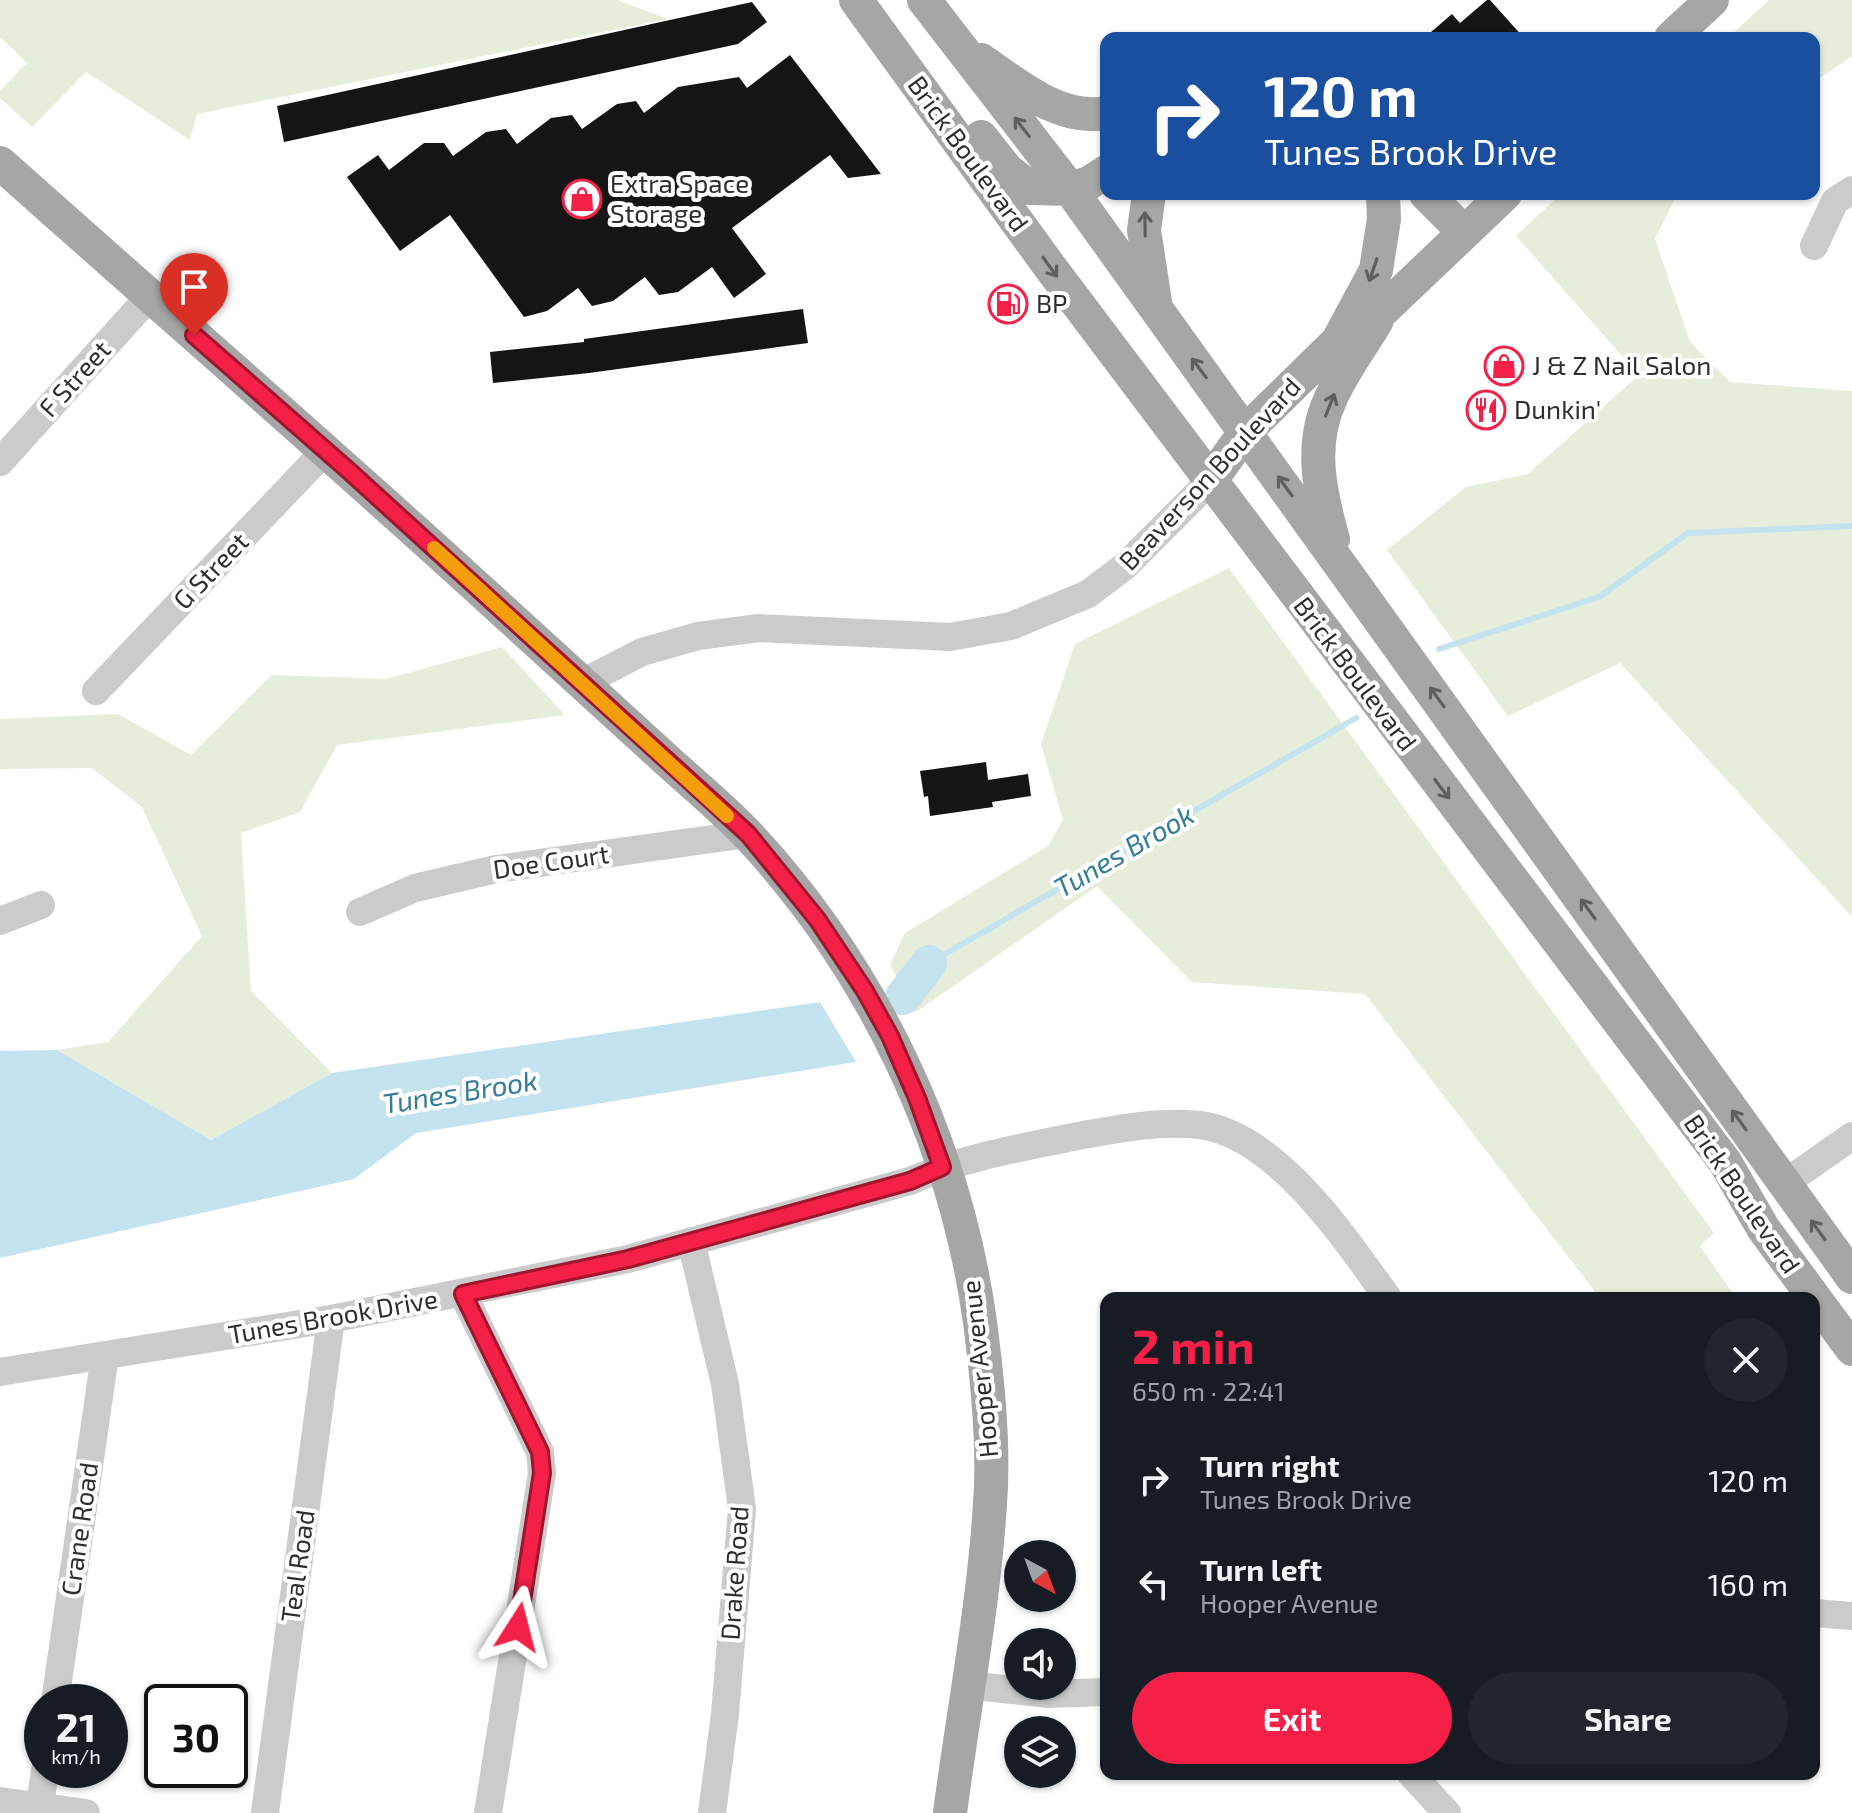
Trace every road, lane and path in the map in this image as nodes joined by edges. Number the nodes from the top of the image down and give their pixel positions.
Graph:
1 (856, 0) edge
2 (876, 0) edge
3 (924, 0) edge
4 (1712, 0) edge
5 (1677, 32) edge
6 (954, 41) junction
7 (1100, 113) edge
8 (0, 163) edge
9 (1100, 176) edge
10 (1070, 189) junction
11 (1852, 190) edge
12 (1148, 200) edge
13 (1383, 200) edge
14 (1432, 200) edge
15 (1499, 200) edge
16 (1464, 232) junction
17 (1814, 246) dead end
18 (150, 296) junction
19 (1156, 310) junction
20 (1382, 311) junction
21 (1338, 341) junction
22 (1246, 431) junction
23 (326, 450) junction
24 (0, 462) edge
25 (1211, 480) junction
26 (1340, 562) junction
27 (582, 683) junction
28 (96, 691) dead end
29 (748, 834) junction
30 (41, 905) dead end
31 (360, 912) dead end
32 (0, 921) edge
33 (1852, 1136) edge
34 (1725, 1162) junction
35 (942, 1167) junction
36 (1784, 1184) junction
37 (691, 1241) junction
38 (1852, 1277) edge
39 (1384, 1292) edge
40 (1810, 1292) edge
41 (463, 1294) junction
42 (1820, 1305) edge
43 (331, 1319) junction
44 (1852, 1349) edge
45 (105, 1355) junction
46 (0, 1372) edge
47 (1820, 1613) edge
48 (1852, 1616) edge
49 (58, 1684) edge
50 (967, 1685) junction
51 (1100, 1692) edge
52 (1417, 1780) edge
53 (42, 1788) edge
54 (0, 1801) edge
55 (39, 1810) edge
56 (86, 1813) edge
57 (265, 1813) edge
58 (488, 1813) edge
59 (712, 1813) edge
60 (950, 1813) edge
61 (1447, 1813) edge

1 -> 25 main road, Brick Boulevard
2 - 10 main road
3 - 6 main road, Brick Boulevard
4 - 5 main road
6 - 7 main road
10 -> 6 main road, Brick Boulevard
8 - 18 main road, Hooper Avenue
9 - 10 main road
10 - 19 main road, Brick Boulevard
11 - 17 street
19 -> 12 main road
13 -> 21 main road
14 - 16 main road
15 - 16 main road, Beaverson Boulevard
16 - 20 main road, Beaverson Boulevard
18 - 23 main road, Hooper Avenue
18 - 24 street, F Street
22 -> 19 main road, Brick Boulevard
20 - 21 main road, Beaverson Boulevard
26 -> 20 main road
21 - 22 main road, Beaverson Boulevard
22 - 25 main road, Beaverson Boulevard
26 -> 22 main road, Brick Boulevard
23 - 27 main road, Hooper Avenue
23 - 28 street, G Street
25 - 27 street, Beaverson Boulevard
25 -> 34 main road, Brick Boulevard
36 -> 26 main road, Brick Boulevard
27 - 29 main road, Hooper Avenue
29 - 31 street, Doe Court
29 - 35 main road, Hooper Avenue
30 - 32 street
33 - 36 street
34 - 36 main road
34 - 40 main road, Brick Boulevard
35 - 37 street, Tunes Brook Drive
35 - 39 street, Tunes Brook Drive
35 - 50 main road, Hooper Avenue
38 -> 36 main road, Brick Boulevard
37 - 41 street, Tunes Brook Drive
37 - 59 street, Drake Road
41 - 43 street, Tunes Brook Drive
41 - 58 street
42 - 44 main road, Brick Boulevard
43 - 45 street, Tunes Brook Drive
43 - 57 street, Teal Road
45 - 46 street, Tunes Brook Drive
45 - 49 street, Crane Road
47 - 48 street
50 - 51 street
50 - 60 main road, Hooper Avenue
52 - 61 street
53 - 55 street
54 - 55 street
55 - 56 street

